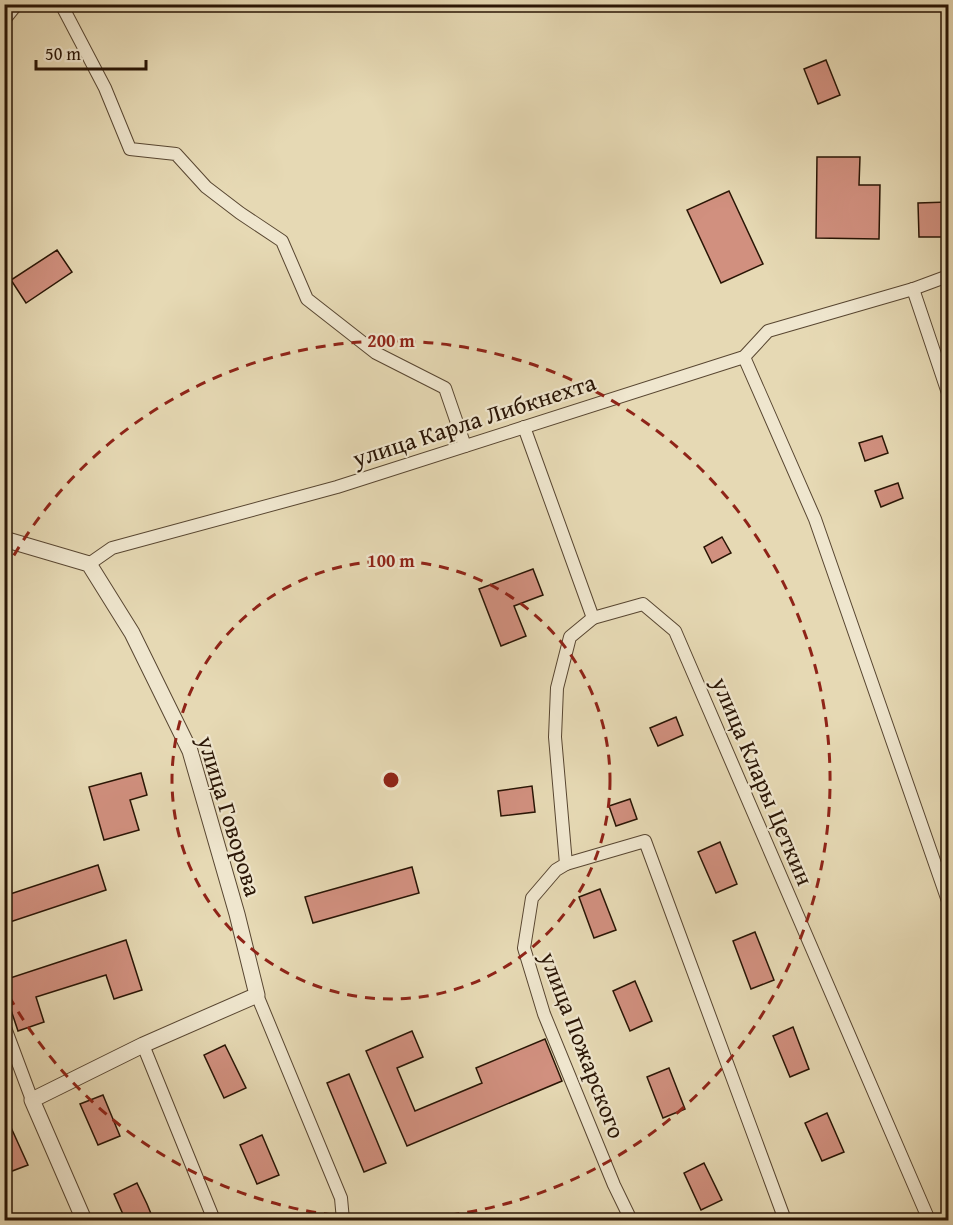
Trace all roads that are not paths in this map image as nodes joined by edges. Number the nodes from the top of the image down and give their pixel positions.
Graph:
1 (17, 4) edge
2 (60, 4) edge
3 (4, 20) edge
4 (948, 276) edge
5 (913, 289) junction
6 (744, 357) junction
7 (948, 393) edge
8 (524, 428) junction
9 (465, 446) junction
10 (4, 539) edge
11 (89, 564) junction
12 (593, 618) junction
13 (566, 864) junction
14 (948, 901) edge
15 (257, 995) junction
16 (4, 1025) edge
17 (143, 1045) junction
18 (32, 1100) junction
19 (84, 1221) edge
20 (214, 1221) edge
21 (343, 1221) edge
22 (631, 1221) edge
23 (785, 1221) edge
24 (929, 1221) edge

1 - 3 street
2 - 9 street
4 - 5 street, улица Карла Либкнехта
5 - 6 street, улица Карла Либкнехта
5 - 7 street
6 - 8 street, улица Карла Либкнехта
6 - 14 street
8 - 9 street, улица Карла Либкнехта
8 - 12 street
9 - 11 street, улица Карла Либкнехта
10 - 11 street
11 - 15 street, улица Говорова
12 - 13 street
12 - 24 street, улица Клары Цеткин
13 - 22 street, улица Пожарского
13 - 23 street
15 - 17 street
15 - 21 street, улица Говорова
16 - 18 street
17 - 18 street
17 - 20 street
18 - 19 street

